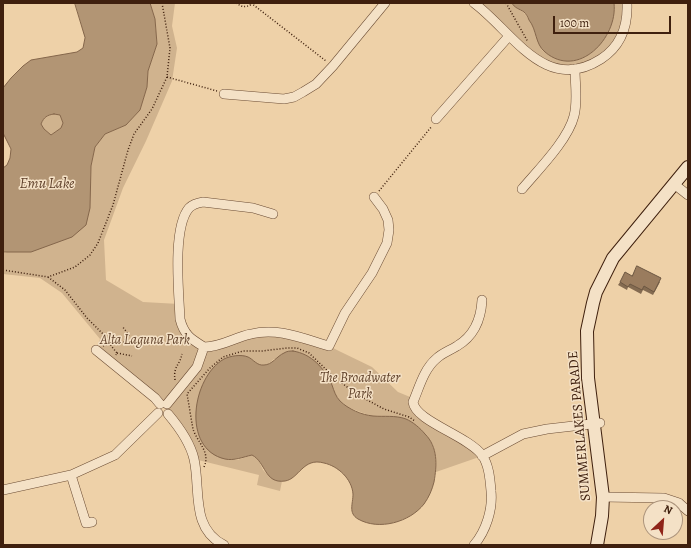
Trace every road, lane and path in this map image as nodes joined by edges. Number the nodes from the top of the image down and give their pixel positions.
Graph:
1 (162, 3) edge
2 (236, 3) edge
3 (385, 3) edge
4 (474, 3) edge
5 (506, 3) edge
6 (627, 3) edge
7 (252, 4) edge
8 (509, 36) junction
9 (529, 43) dead end
10 (333, 66) junction
11 (575, 70) junction
12 (167, 77) junction
13 (224, 94) joint
14 (436, 119) joint
15 (688, 167) edge
16 (688, 177) edge
17 (522, 189) dead end
18 (680, 189) edge
19 (374, 197) joint
20 (273, 214) dead end
21 (3, 270) edge
22 (48, 277) junction
23 (482, 300) dead end
24 (122, 326) dead end
25 (110, 343) junction
26 (204, 347) junction
27 (96, 350) joint
28 (117, 353) junction
29 (182, 354) dead end
30 (132, 356) dead end
31 (110, 362) junction
32 (181, 387) junction
33 (162, 407) junction
34 (419, 423) dead end
35 (597, 424) junction
36 (482, 456) junction
37 (72, 475) junction
38 (195, 476) junction
39 (3, 490) edge
40 (606, 497) junction
41 (688, 511) edge
42 (92, 522) dead end
43 (224, 545) edge
44 (474, 545) edge
45 (597, 545) edge
46 (604, 545) edge

1 - 12 path
2 - 7 path
3 - 10 street
4 - 8 street
5 - 9 path
6 - 11 street
7 - 10 path
8 - 11 street
8 - 14 street
10 - 13 street
11 - 17 street
12 - 13 path
12 - 22 path
14 - 19 path
15 - 18 street, SUMMERLAKES PARADE
16 - 18 street, SUMMERLAKES PARADE
18 - 35 street, SUMMERLAKES PARADE
19 - 26 street
20 - 26 street
21 - 22 path
22 - 25 path
23 - 36 street
24 - 25 path
25 - 27 path
25 - 28 path
26 - 32 street
27 - 31 street
28 - 30 path
28 - 31 path
29 - 32 path
31 - 33 street
32 - 33 street
33 - 37 street
33 - 38 street
34 - 38 path
35 - 36 street
35 - 40 street, SUMMERLAKES PARADE
36 - 44 street
37 - 39 street
37 - 42 street
38 - 43 street
40 - 41 street
40 - 45 street, SUMMERLAKES PARADE
40 - 46 street, SUMMERLAKES PARADE

